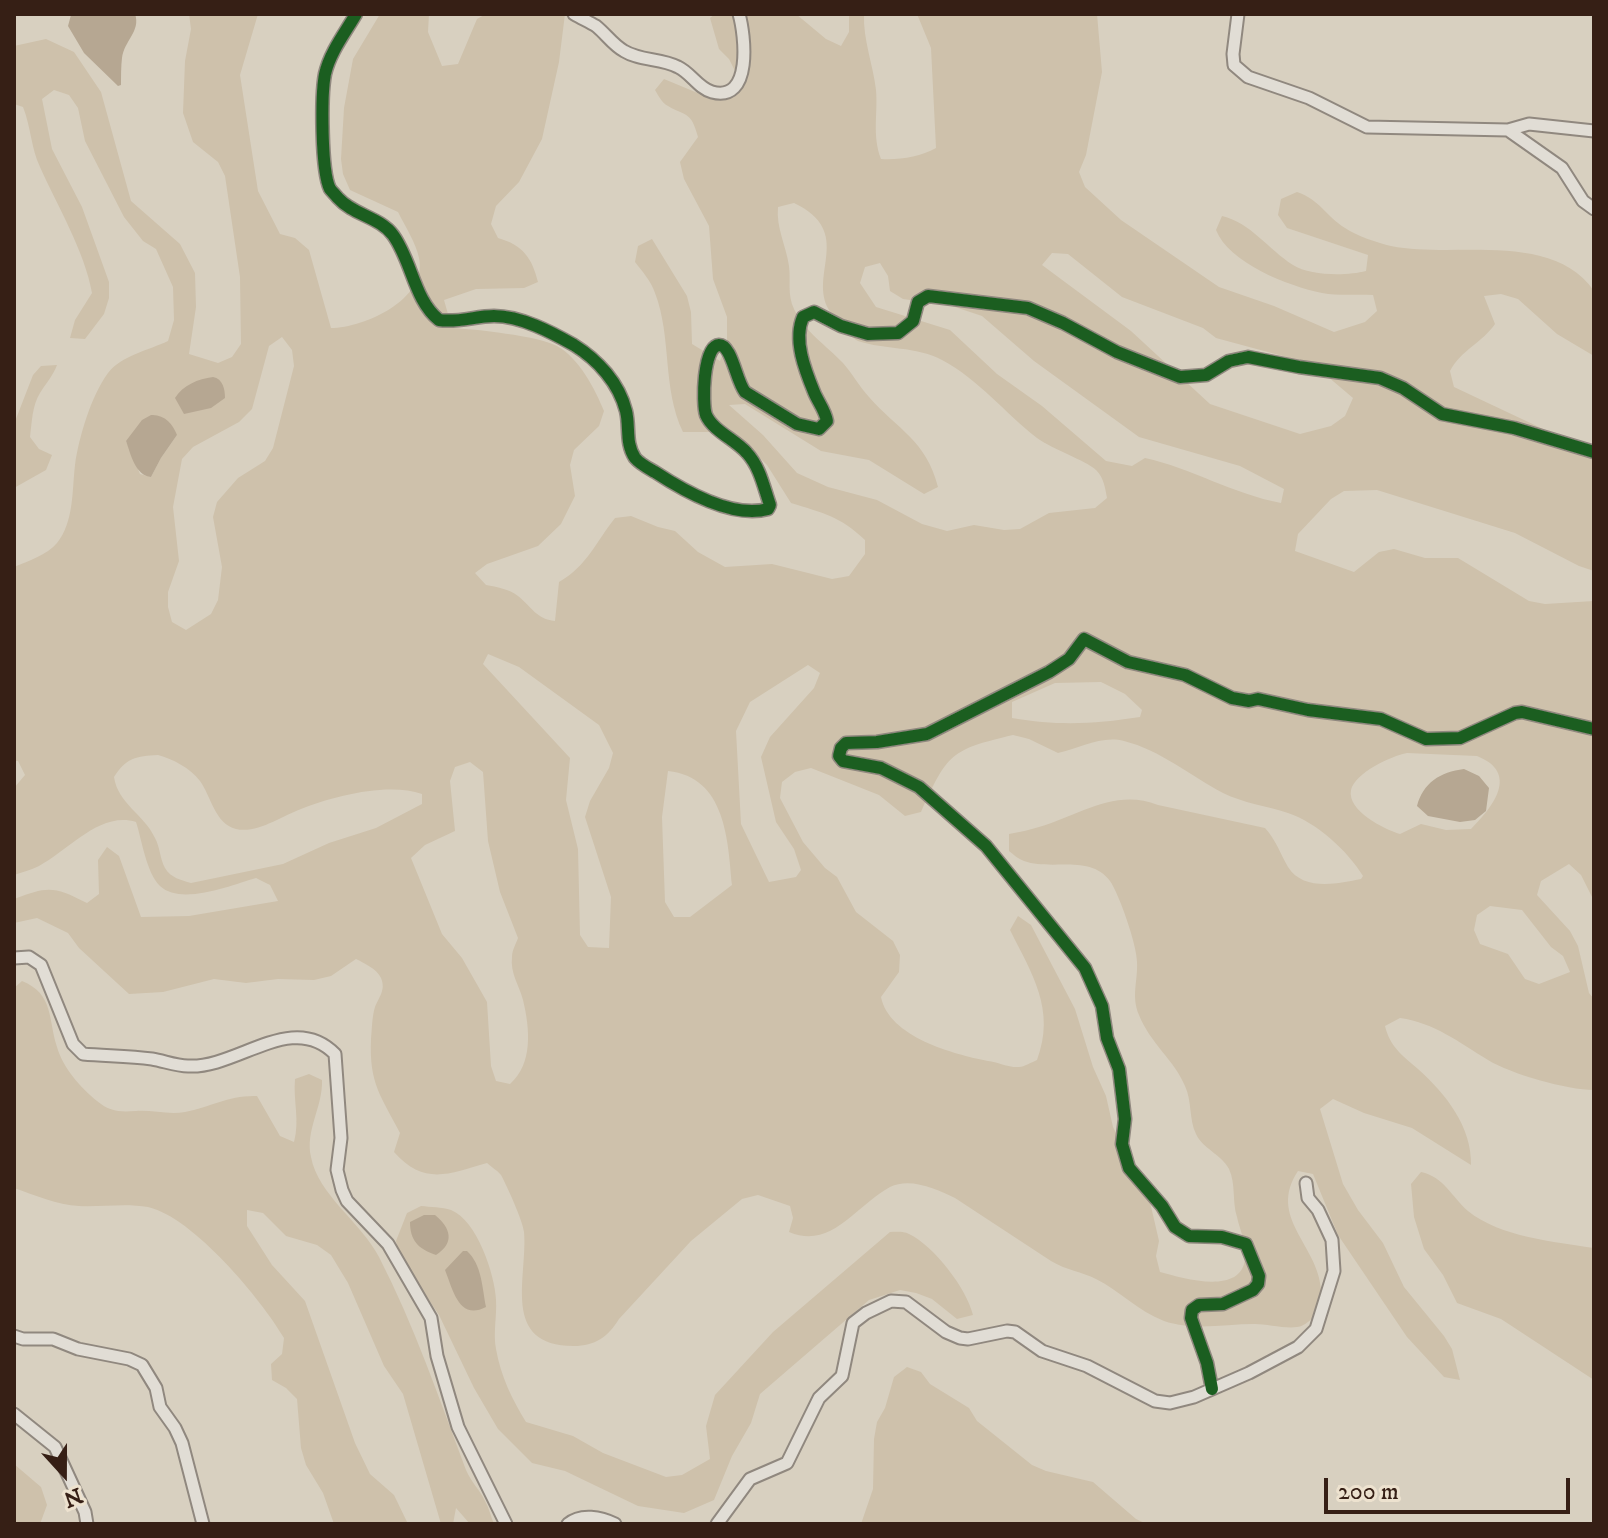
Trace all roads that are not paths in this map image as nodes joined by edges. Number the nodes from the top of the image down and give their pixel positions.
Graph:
1 (356, 14) edge
2 (574, 14) edge
3 (739, 14) edge
4 (1238, 14) edge
5 (1508, 130) junction
6 (1594, 131) edge
7 (1594, 209) edge
8 (1594, 452) edge
9 (1594, 729) edge
10 (14, 958) edge
11 (1306, 1183) dead end
12 (14, 1336) edge
13 (1212, 1389) junction
14 (14, 1414) edge
15 (722, 1522) edge
16 (87, 1524) edge
17 (203, 1524) edge
18 (506, 1524) edge
19 (568, 1524) edge
20 (615, 1524) edge

1 - 8 street
2 - 3 street
4 - 5 street
5 - 6 street
5 - 7 street
9 - 13 street
10 - 18 street
11 - 13 street
12 - 17 street
13 - 15 street
14 - 16 street
19 - 20 street

